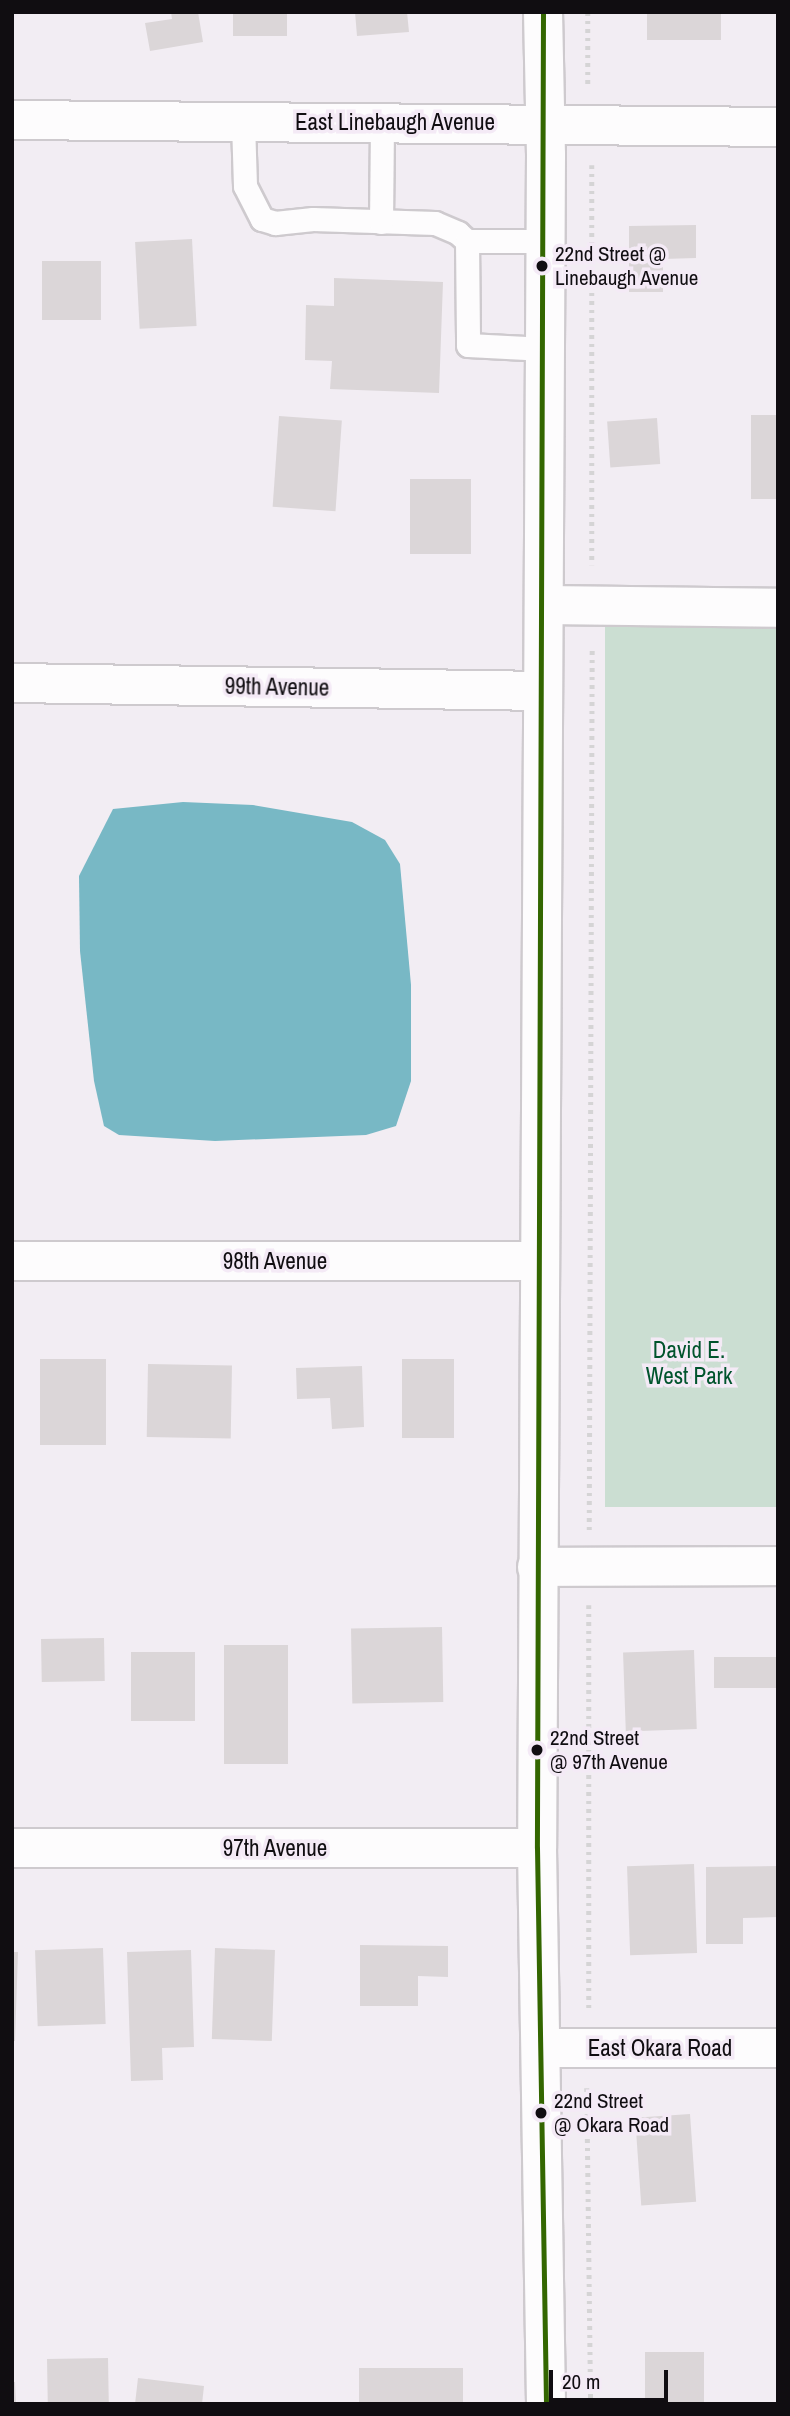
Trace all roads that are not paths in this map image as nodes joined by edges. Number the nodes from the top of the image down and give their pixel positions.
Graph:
1 (543, 12) edge
2 (12, 120) edge
3 (243, 122) junction
4 (382, 122) junction
5 (547, 124) junction
6 (778, 127) edge
7 (381, 222) junction
8 (467, 241) junction
9 (546, 241) junction
10 (545, 349) junction
11 (544, 605) junction
12 (778, 608) edge
13 (12, 683) edge
14 (542, 691) junction
15 (12, 1261) edge
16 (537, 1261) junction
17 (778, 1566) edge
18 (537, 1567) junction
19 (12, 1848) edge
20 (537, 1848) junction
21 (542, 2048) junction
22 (778, 2048) edge
23 (546, 2404) edge

1 - 5 street
2 - 3 street, East Linebaugh Avenue
3 - 4 street, East Linebaugh Avenue
3 - 7 lane
4 - 5 street, East Linebaugh Avenue
4 - 7 lane
5 - 6 street, East Linebaugh Avenue
5 - 9 street
7 - 8 lane
8 - 9 lane
8 - 10 lane
9 - 10 street
10 - 11 street
11 - 12 street
11 - 14 street
13 - 14 street, 99th Avenue
14 - 16 street
15 - 16 street, 98th Avenue
16 - 18 street
17 - 18 street
18 - 20 street
19 - 20 street, 97th Avenue
20 - 21 street
21 - 22 street, East Okara Road
21 - 23 street

